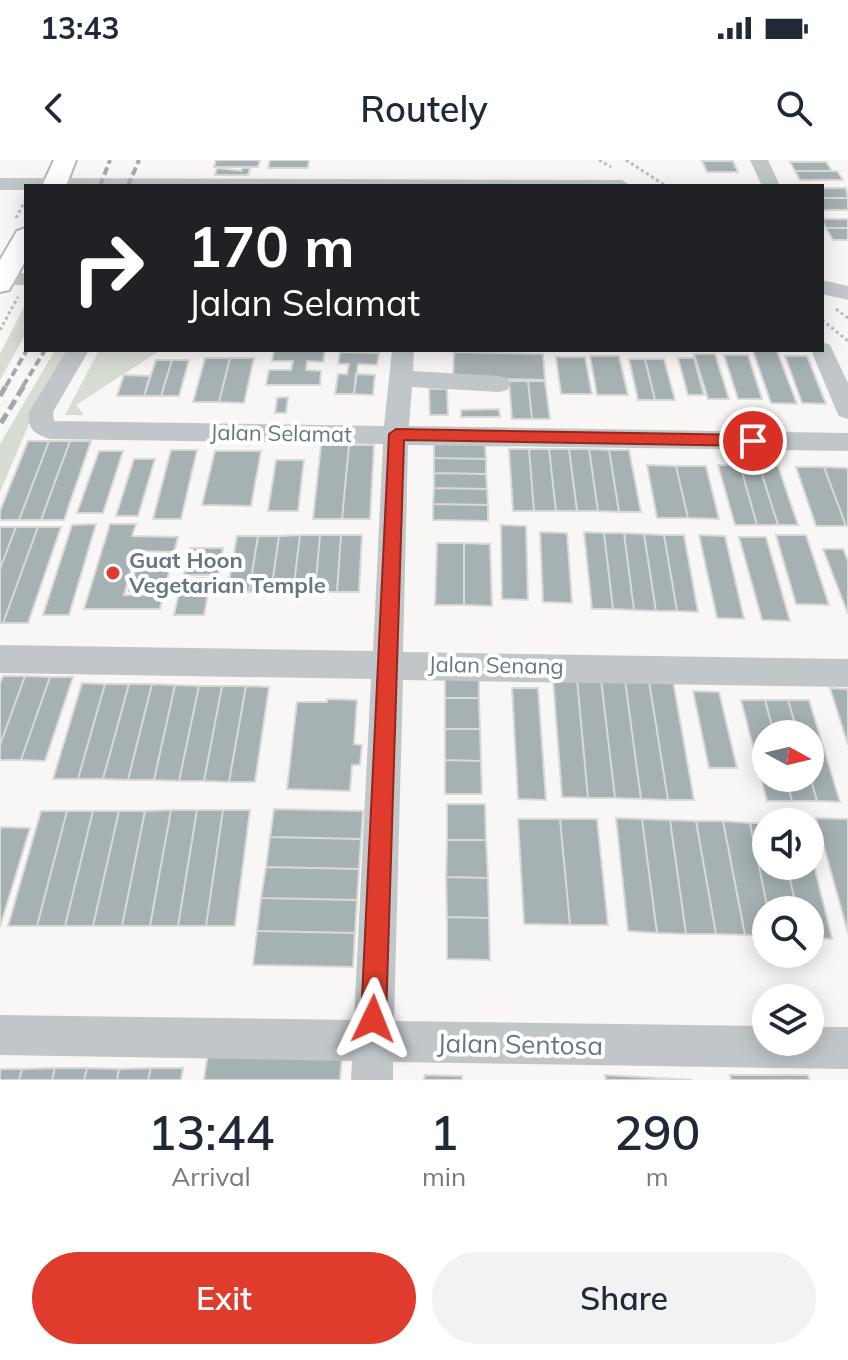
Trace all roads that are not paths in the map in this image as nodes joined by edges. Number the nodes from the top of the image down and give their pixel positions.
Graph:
1 (65, 160) edge
2 (759, 160) edge
3 (413, 181) edge
4 (0, 184) edge
5 (24, 184) edge
6 (54, 184) edge
7 (144, 184) edge
8 (538, 184) edge
9 (770, 184) edge
10 (24, 242) edge
11 (10, 283) edge
12 (824, 287) edge
13 (848, 293) edge
14 (77, 352) edge
15 (403, 352) edge
16 (823, 352) edge
17 (401, 378) junction
18 (499, 384) dead end
19 (848, 410) edge
20 (396, 434) junction
21 (848, 442) edge
22 (0, 659) edge
23 (387, 665) junction
24 (848, 673) edge
25 (0, 1035) edge
26 (848, 1048) edge
27 (372, 1061) edge

1 - 6 main road
2 - 9 street
3 - 7 street
3 - 8 street
4 - 5 street
10 - 11 main road
12 - 13 street
14 - 20 street, Jalan Selamat
15 - 17 street
16 - 19 street
17 - 18 street
17 - 20 street
20 - 21 street, Jalan Selamat
20 - 23 street
22 - 23 street, Jalan Senang
23 - 24 street, Jalan Senang
23 - 27 street
25 - 27 street, Jalan Sentosa
26 - 27 street, Jalan Sentosa

